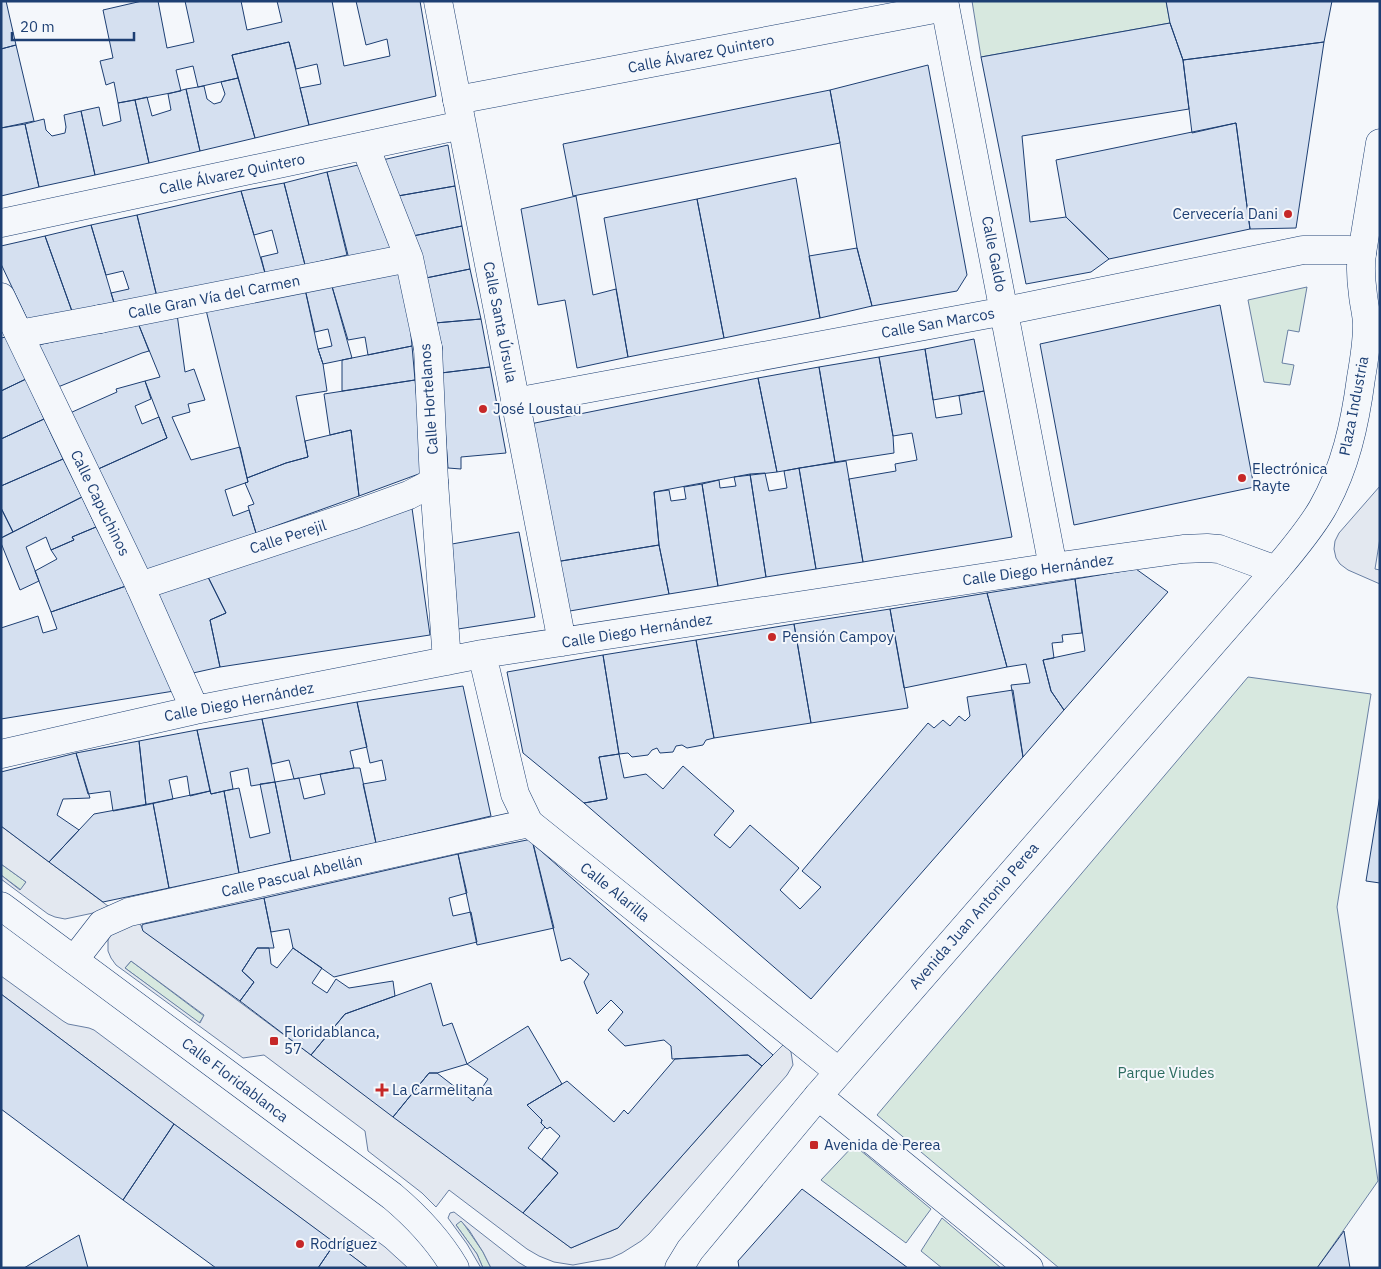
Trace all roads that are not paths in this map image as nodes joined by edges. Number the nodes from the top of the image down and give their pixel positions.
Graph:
1 (438, 1) edge
2 (945, 4) edge
3 (460, 113) junction
4 (1380, 143) edge
5 (365, 146) junction
6 (1, 224) edge
7 (1362, 253) junction
8 (409, 258) junction
9 (1, 297) edge
10 (1005, 311) junction
11 (19, 334) junction
12 (515, 402) junction
13 (434, 482) junction
14 (1053, 567) junction
15 (1276, 570) junction
16 (140, 586) junction
17 (562, 642) junction
18 (482, 654) junction
19 (447, 661) junction
20 (195, 710) junction
21 (1, 754) edge
22 (529, 823) junction
23 (1, 906) edge
24 (74, 960) junction
25 (839, 1072) junction
26 (818, 1096) junction
27 (455, 1268) edge
28 (679, 1268) edge
29 (1029, 1268) edge

1 - 3 street, Calle Santa Úrsula
2 - 3 street, Calle Álvarez Quintero
2 - 10 street, Calle Galdo
3 - 5 street, Calle Álvarez Quintero
3 - 12 street, Calle Santa Úrsula
4 - 7 street, Plaza Industria
5 - 6 street, Calle Álvarez Quintero
5 - 8 street, Calle Hortelanos
7 - 10 street, Calle San Marcos
7 - 15 street, Plaza Industria
8 - 11 street, Calle Gran Vía del Carmen
8 - 13 street, Calle Hortelanos
9 - 11 street, Calle Capuchinos
10 - 12 street, Calle San Marcos
10 - 14 street, Calle Galdo
11 - 16 street, Calle Capuchinos
12 - 17 street, Calle Santa Úrsula
13 - 16 street, Calle Perejil
13 - 19 street, Calle Hortelanos
14 - 15 street, Calle Diego Hernández
14 - 17 street, Calle Diego Hernández
15 - 25 street, Avenida Juan Antonio Perea
16 - 20 street, Calle Capuchinos
17 - 18 street, Calle Diego Hernández
18 - 19 street, Calle Diego Hernández
18 - 22 street, Calle Alarilla
19 - 20 street, Calle Diego Hernández
20 - 21 street, Calle Diego Hernández
22 - 24 street, Calle Pascual Abellán
22 - 25 street, Calle Alarilla
23 - 24 street, Calle Floridablanca
24 - 27 street, Calle Floridablanca
25 - 26 street, Avenida Juan Antonio Perea
26 - 28 street, Avenida Juan Antonio Perea
26 - 29 street

